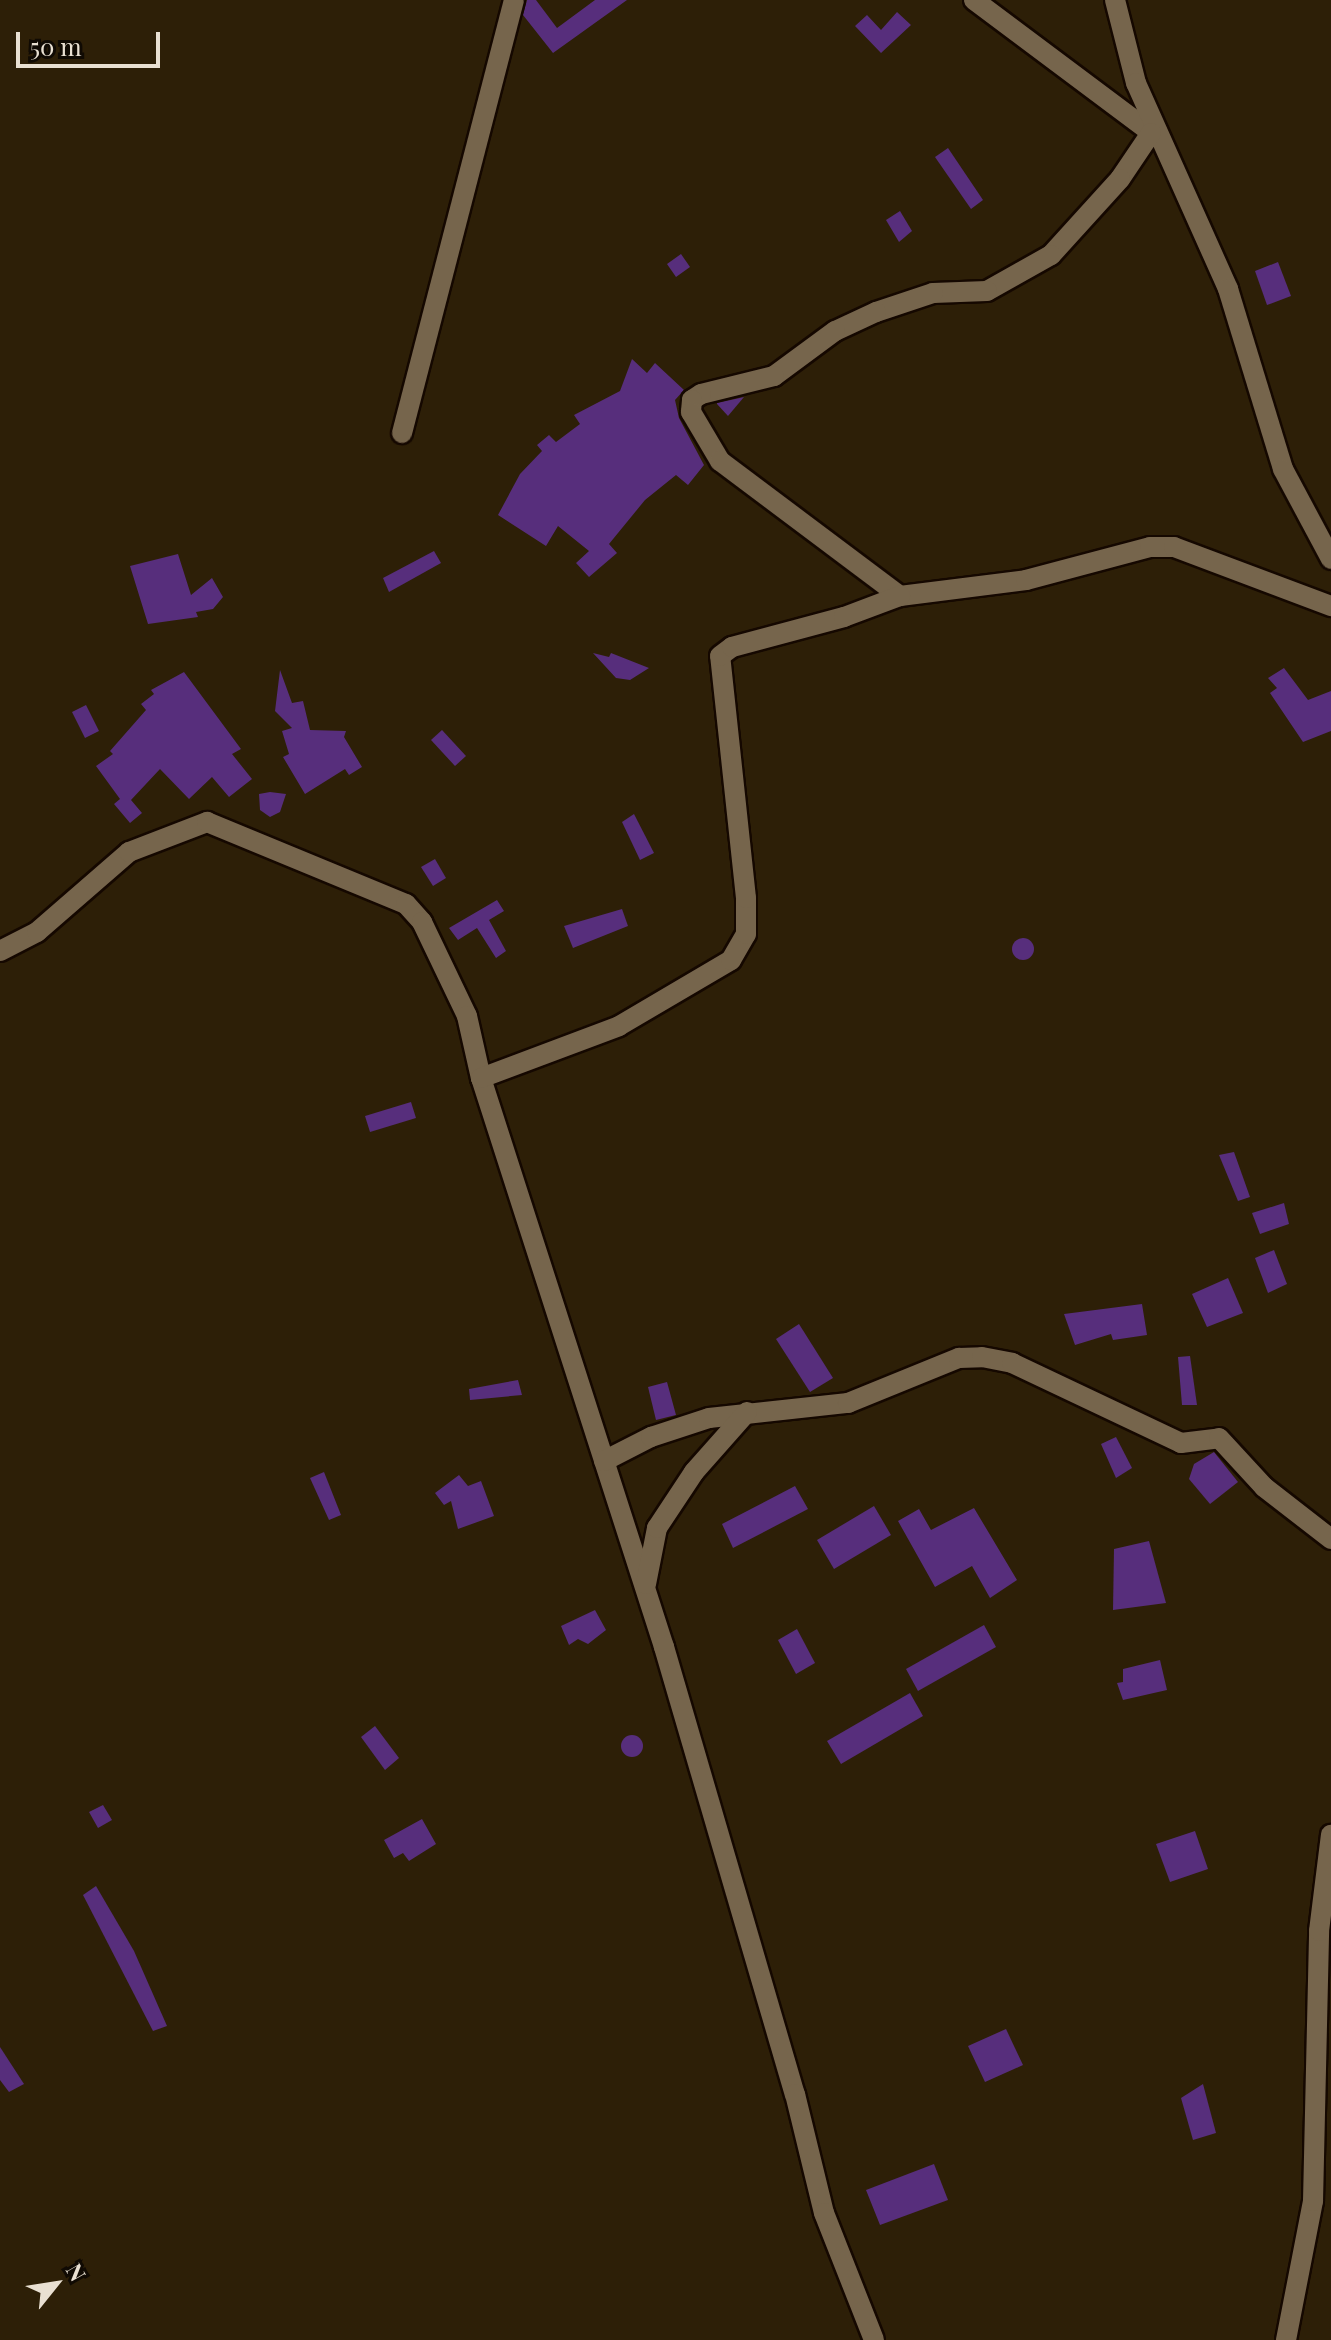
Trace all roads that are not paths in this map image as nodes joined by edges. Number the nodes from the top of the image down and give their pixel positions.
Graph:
1 (514, 0) edge
2 (974, 0) edge
3 (1115, 0) edge
4 (1157, 137) junction
5 (402, 433) dead end
6 (1331, 559) edge
7 (900, 596) junction
8 (1331, 606) edge
9 (0, 951) edge
10 (481, 1078) junction
11 (747, 1412) junction
12 (604, 1461) junction
13 (1331, 1539) edge
14 (645, 1588) junction
15 (1331, 1835) edge
16 (1326, 1908) edge
17 (874, 2340) edge
18 (1286, 2340) edge

1 - 5 street
2 - 4 street
3 - 4 street
4 - 6 street
4 - 7 street
7 - 8 street
7 - 10 street
9 - 10 street
10 - 12 street
11 - 12 street
11 - 13 street
11 - 14 street
12 - 14 street
14 - 17 street
15 - 16 street
16 - 18 street

